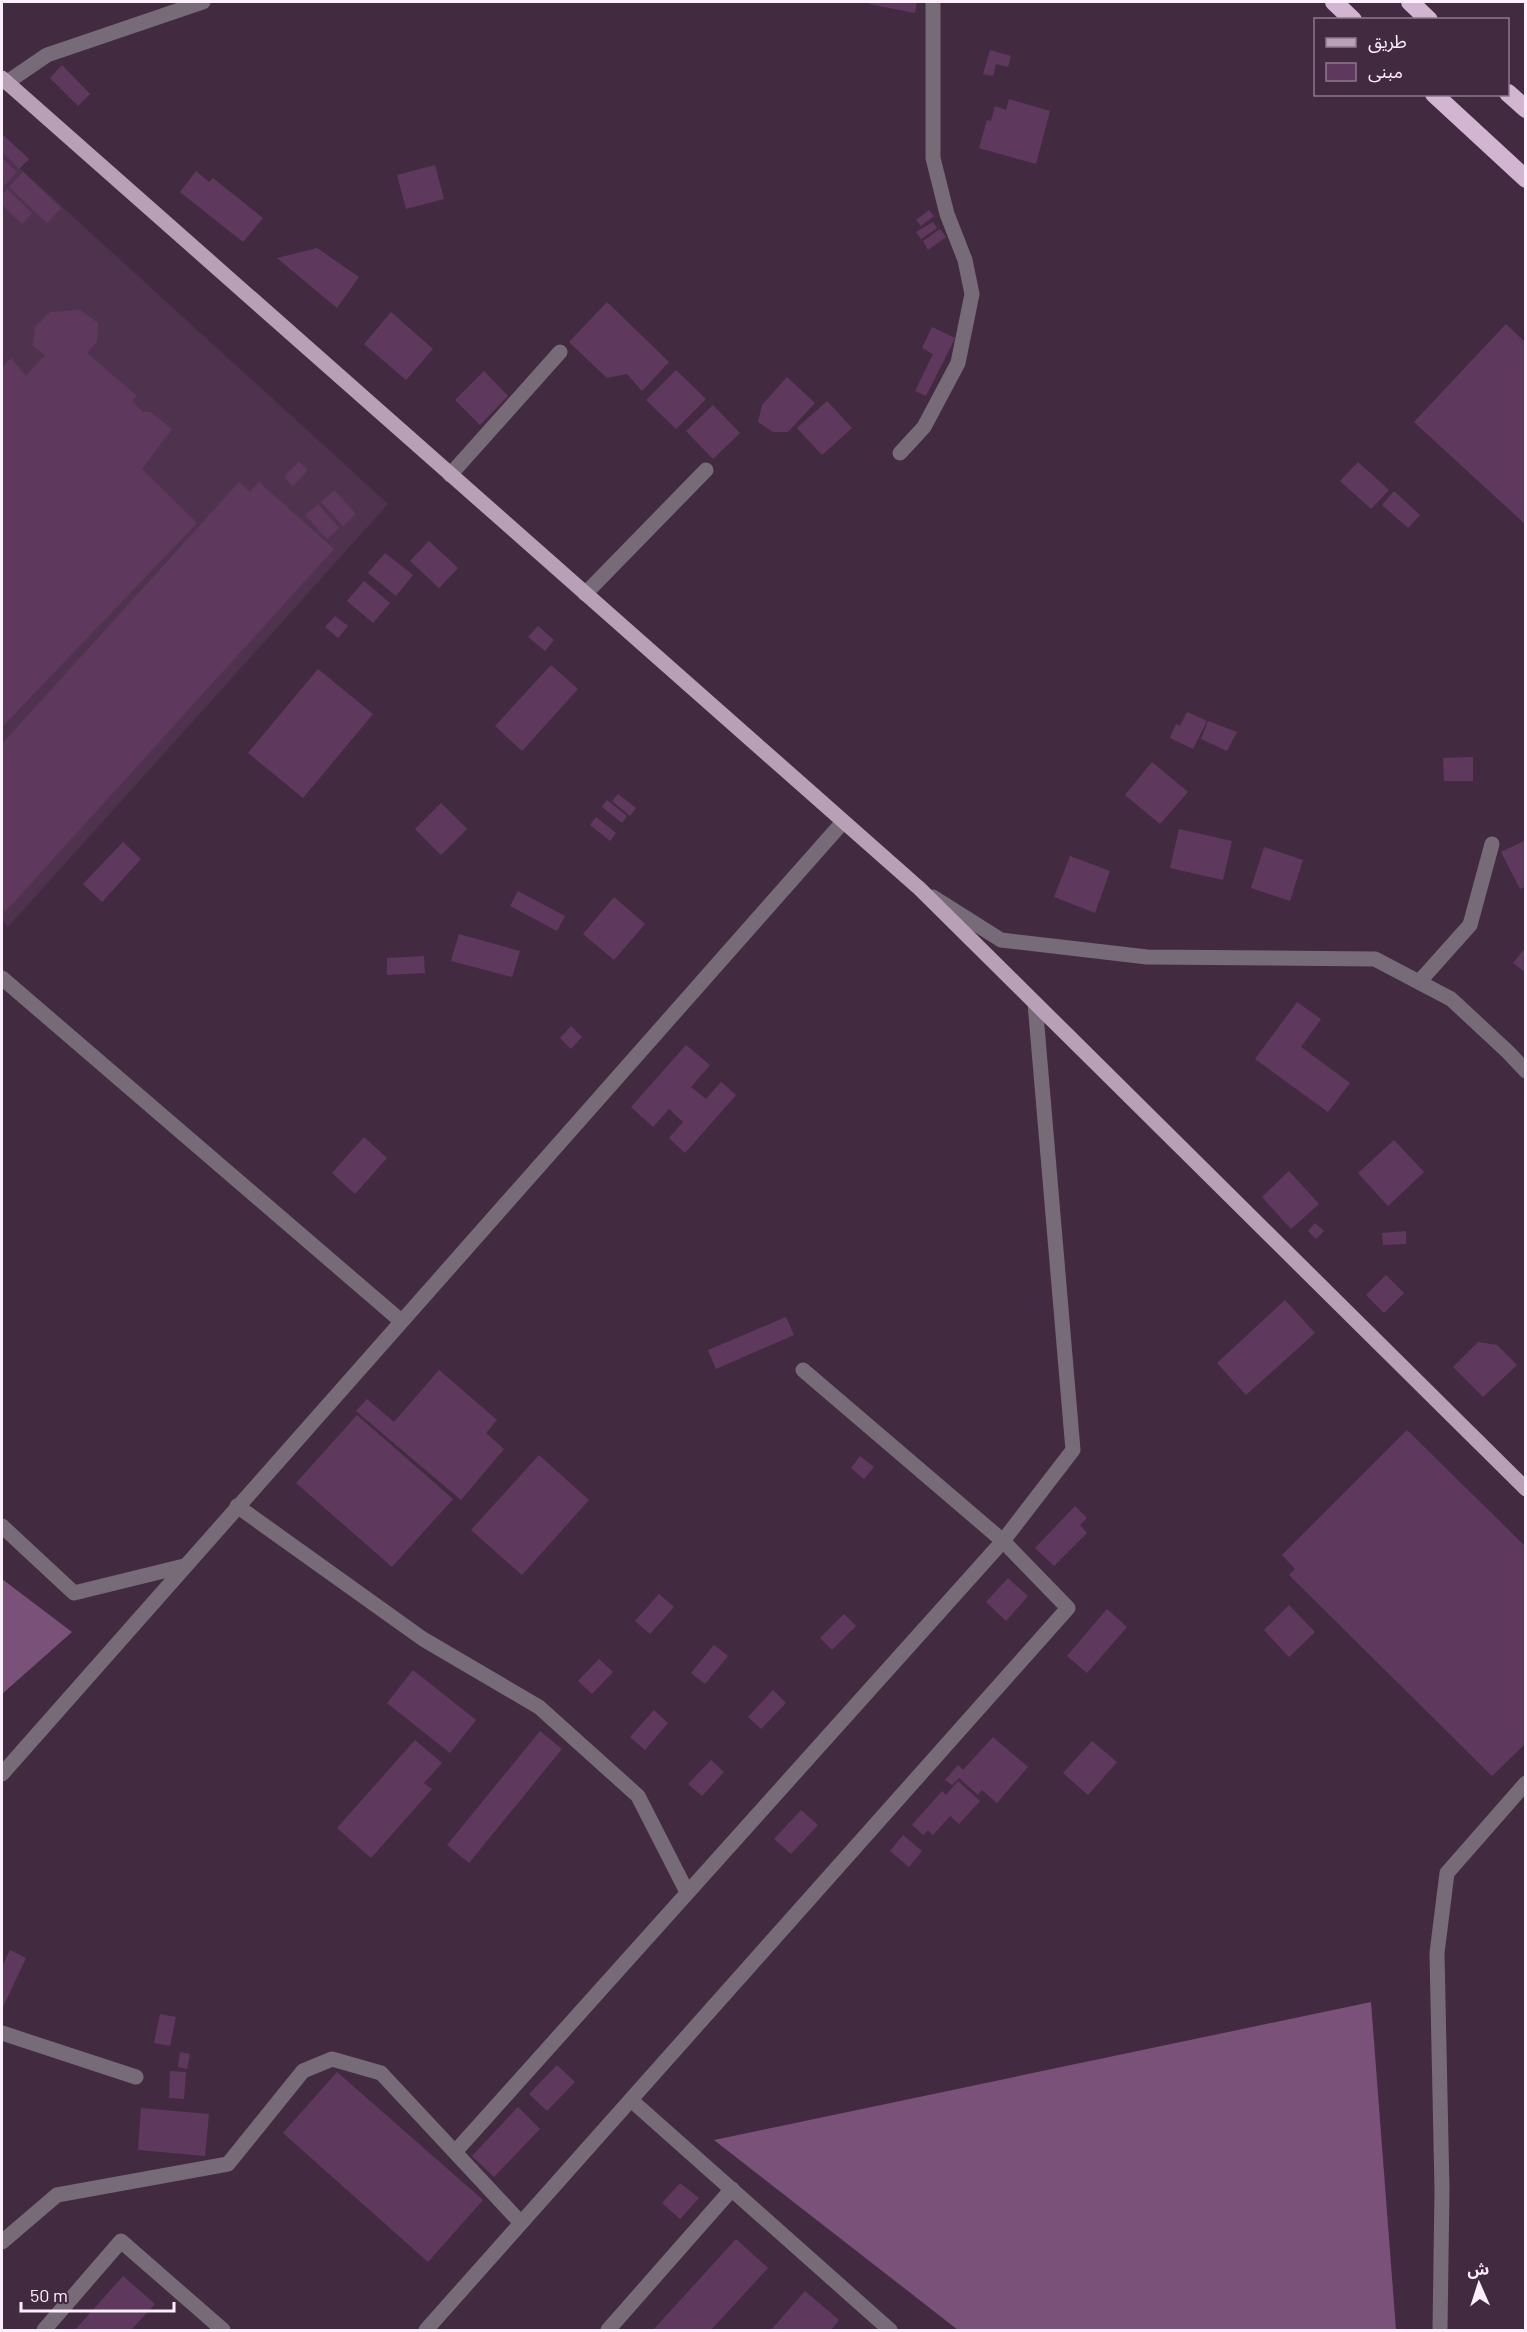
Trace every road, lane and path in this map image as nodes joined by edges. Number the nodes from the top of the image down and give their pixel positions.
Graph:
1 (203, 2) edge
2 (933, 2) edge
3 (1334, 2) edge
4 (1410, 2) edge
5 (1351, 18) edge
6 (1427, 18) edge
7 (4, 81) edge
8 (1509, 94) edge
9 (1436, 96) edge
10 (1526, 110) edge
11 (1526, 179) edge
12 (560, 352) dead end
13 (900, 453) dead end
14 (706, 470) dead end
15 (450, 474) junction
16 (585, 594) junction
17 (843, 822) junction
18 (1492, 844) dead end
19 (920, 889) junction
20 (2, 978) edge
21 (1419, 982) junction
22 (1035, 1003) junction
23 (1526, 1071) edge
24 (401, 1321) junction
25 (803, 1370) dead end
26 (1526, 1490) edge
27 (237, 1506) junction
28 (2, 1526) edge
29 (1003, 1541) junction
30 (184, 1566) junction
31 (2, 1774) edge
32 (1526, 1783) edge
33 (687, 1892) junction
34 (2, 2033) edge
35 (136, 2078) dead end
36 (631, 2100) junction
37 (455, 2152) junction
38 (732, 2189) junction
39 (521, 2223) junction
40 (2, 2242) edge
41 (45, 2331) edge
42 (223, 2331) edge
43 (426, 2331) edge
44 (608, 2331) edge
45 (890, 2331) edge
46 (1440, 2331) edge

1 - 7 street
2 - 13 street
3 - 5 highway
4 - 6 highway
7 - 15 main road
8 - 10 highway
9 - 11 highway
12 - 15 street
14 - 16 street
15 - 16 main road
16 - 17 main road
17 - 19 main road
17 - 24 street
18 - 21 street
19 - 21 street
19 - 22 main road
20 - 24 street
21 - 23 street
22 - 26 main road
22 - 29 street
24 - 27 street
25 - 29 street
27 - 30 street
27 - 33 street
28 - 30 street
29 - 33 street
29 - 36 street
30 - 31 street
32 - 46 street
33 - 37 street
34 - 35 street
36 - 38 street
36 - 39 street
37 - 39 street
37 - 40 street
38 - 44 street
38 - 45 street
39 - 43 street
41 - 42 street

